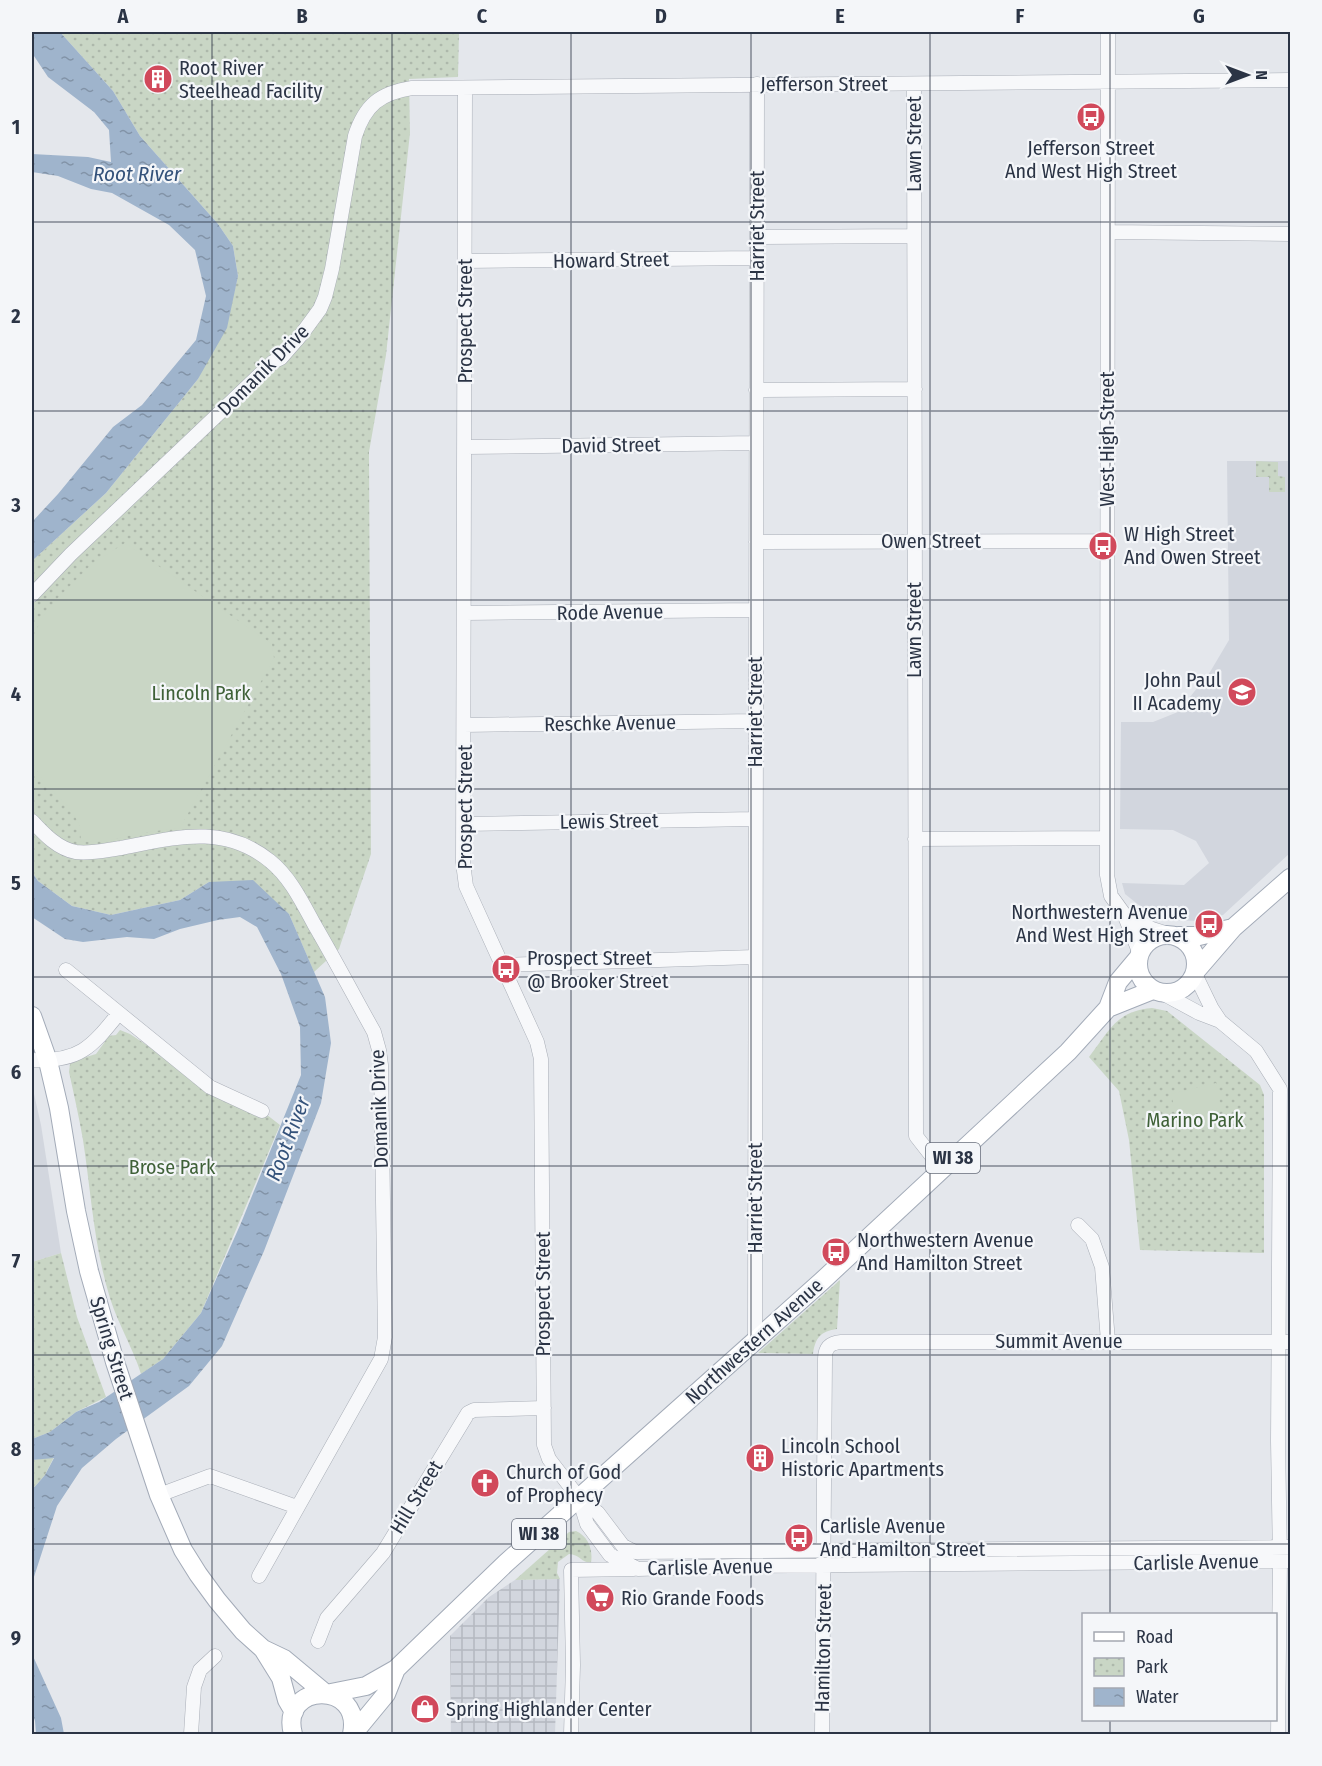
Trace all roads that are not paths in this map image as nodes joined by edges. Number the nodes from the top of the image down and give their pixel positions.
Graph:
1 (1108, 32) edge
2 (1290, 80) edge
3 (1108, 82) junction
4 (757, 84) junction
5 (914, 84) junction
6 (465, 88) junction
7 (1108, 232) junction
8 (1290, 234) edge
9 (913, 236) junction
10 (757, 237) junction
11 (757, 258) junction
12 (465, 261) junction
13 (915, 389) junction
14 (756, 390) junction
15 (756, 443) junction
16 (465, 447) junction
17 (1106, 541) junction
18 (756, 542) junction
19 (914, 542) junction
20 (32, 595) edge
21 (755, 610) junction
22 (465, 613) junction
23 (755, 721) junction
24 (464, 725) junction
25 (755, 819) junction
26 (32, 821) edge
27 (464, 824) junction
28 (1107, 838) junction
29 (915, 839) junction
30 (1290, 878) edge
31 (1124, 914) junction
32 (1233, 928) junction
33 (1173, 935) junction
34 (1139, 955) junction
35 (755, 957) junction
36 (503, 965) junction
37 (66, 970) dead end
38 (1195, 973) junction
39 (1158, 992) junction
40 (1108, 1008) junction
41 (119, 1014) junction
42 (32, 1016) edge
43 (1220, 1021) junction
44 (40, 1060) edge
45 (262, 1111) dead end
46 (941, 1168) junction
47 (1078, 1225) dead end
48 (755, 1340) junction
49 (1108, 1341) junction
50 (1285, 1342) edge
51 (828, 1346) joint
52 (544, 1407) junction
53 (159, 1495) junction
54 (579, 1498) junction
55 (297, 1507) junction
56 (1285, 1547) edge
57 (825, 1550) junction
58 (1079, 1557) junction
59 (1285, 1561) edge
60 (824, 1566) junction
61 (638, 1569) junction
62 (259, 1576) dead end
63 (318, 1641) dead end
64 (263, 1649) junction
65 (215, 1656) dead end
66 (396, 1669) junction
67 (326, 1694) junction
68 (294, 1712) junction
69 (191, 1734) edge
70 (277, 1734) edge
71 (293, 1734) edge
72 (352, 1734) edge
73 (571, 1734) edge
74 (822, 1734) edge
75 (1278, 1734) edge

1 - 3 street, West High Street
2 - 3 street, Jefferson Street
3 - 5 street, Jefferson Street
3 - 7 street, West High Street
4 - 5 street, Jefferson Street
4 - 6 street, Jefferson Street
4 - 10 street, Harriet Street
5 - 9 street, Lawn Street
6 - 12 street, Prospect Street
6 - 20 street, Domanik Drive
7 - 8 street
7 - 17 street, West High Street
9 - 10 street
9 - 13 street, Lawn Street
10 - 11 street, Harriet Street
11 - 12 street, Howard Street
11 - 14 street, Harriet Street
12 - 16 street, Prospect Street
13 - 14 street
13 - 19 street, Lawn Street
14 - 15 street, Harriet Street
15 - 16 street, David Street
15 - 18 street, Harriet Street
16 - 22 street, Prospect Street
17 - 19 street, Owen Street
17 - 28 street, West High Street
18 - 19 street, Owen Street
18 - 21 street, Harriet Street
19 - 29 street, Lawn Street
21 - 22 street, Rode Avenue
21 - 23 street, Harriet Street
22 - 24 street, Prospect Street
23 - 24 street, Reschke Avenue
23 - 25 street, Harriet Street
24 - 27 street, Prospect Street
25 - 27 street, Lewis Street
25 - 35 street, Harriet Street
26 - 55 street, Domanik Drive
27 - 36 street, Prospect Street
28 - 29 street
28 - 31 street, West High Street
29 - 46 street, Lawn Street
30 - 32 main road, WI 38
31 - 33 street
31 - 34 street, West High Street
32 - 33 main road, WI 38
32 - 38 main road, WI 38
33 - 34 main road, WI 38
33 - 38 main road
34 - 39 main road
34 - 40 main road, Northwestern Avenue / WI 38
35 - 36 street
35 - 48 street, Harriet Street
36 - 52 street, Prospect Street
37 - 41 street
38 - 39 main road, WI 38
38 - 43 street
39 - 40 main road, Northwestern Avenue / WI 38
39 - 43 street
40 - 46 main road, Northwestern Avenue / WI 38
41 - 44 street
41 - 45 street
42 - 44 main road, Spring Street
43 - 50 street
44 - 53 main road, Spring Street
46 - 48 main road, Northwestern Avenue / WI 38
47 - 49 street
48 - 54 main road, Northwestern Avenue / WI 38
49 - 50 street, Summit Avenue
49 - 51 street, Summit Avenue
50 - 56 street
51 - 57 street, Hamilton Street
52 - 54 street, Prospect Street
52 - 63 street, Hill Street
53 - 55 street
53 - 64 main road, Spring Street
54 - 57 street, Carlisle Avenue
54 - 61 street, Carlisle Avenue
54 - 66 main road, Northwestern Avenue / WI 38
55 - 62 street, Domanik Drive
56 - 58 street, Carlisle Avenue
56 - 59 street
57 - 58 street, Carlisle Avenue
57 - 60 street, Hamilton Street
58 - 59 street, Carlisle Avenue
58 - 60 street, Carlisle Avenue
59 - 75 street
60 - 61 street, Carlisle Avenue
60 - 74 street, Hamilton Street
61 - 73 street
64 - 67 main road, Spring Street
64 - 68 main road, Spring Street
65 - 69 street
66 - 67 main road, Northwestern Avenue / WI 38
66 - 72 main road, Northwestern Avenue / WI 38
67 - 68 main road, WI 38
67 - 72 main road, Spring Street
68 - 70 main road, WI 38
68 - 71 main road

